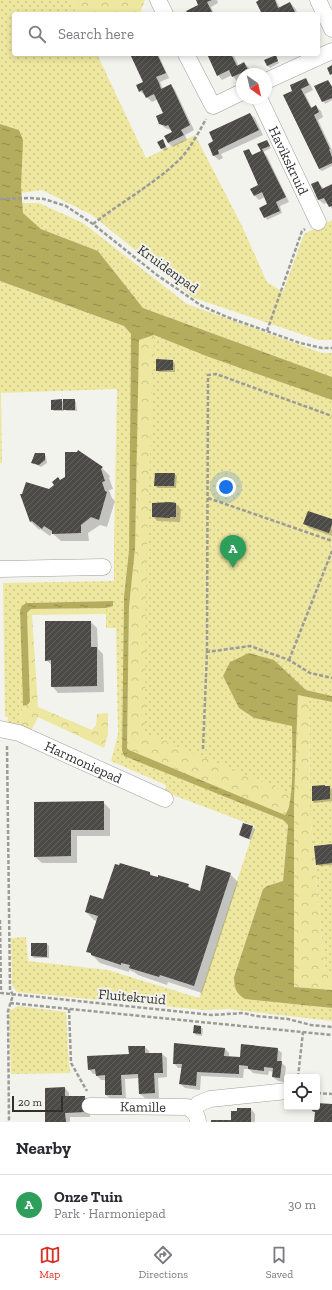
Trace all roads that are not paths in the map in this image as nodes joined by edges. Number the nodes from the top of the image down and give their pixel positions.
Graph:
1 (158, 0) edge
2 (318, 0) edge
3 (164, 12) edge
4 (332, 29) edge
5 (332, 50) edge
6 (187, 56) edge
7 (319, 56) edge
8 (320, 56) edge
9 (272, 78) edge
10 (236, 95) edge
11 (262, 104) edge
12 (318, 222) road end
13 (103, 567) dead end
14 (0, 569) edge
15 (3, 730) edge
16 (165, 799) dead end
17 (284, 1091) edge
18 (90, 1106) road end
19 (196, 1117) edge

1 - 3 street
2 - 4 street
5 - 8 street
6 - 10 street
7 - 9 street
11 - 12 street, Havikskruid
13 - 14 street
15 - 16 street, Harmoniepad
17 - 19 street, Kamille
18 - 19 street, Kamille

